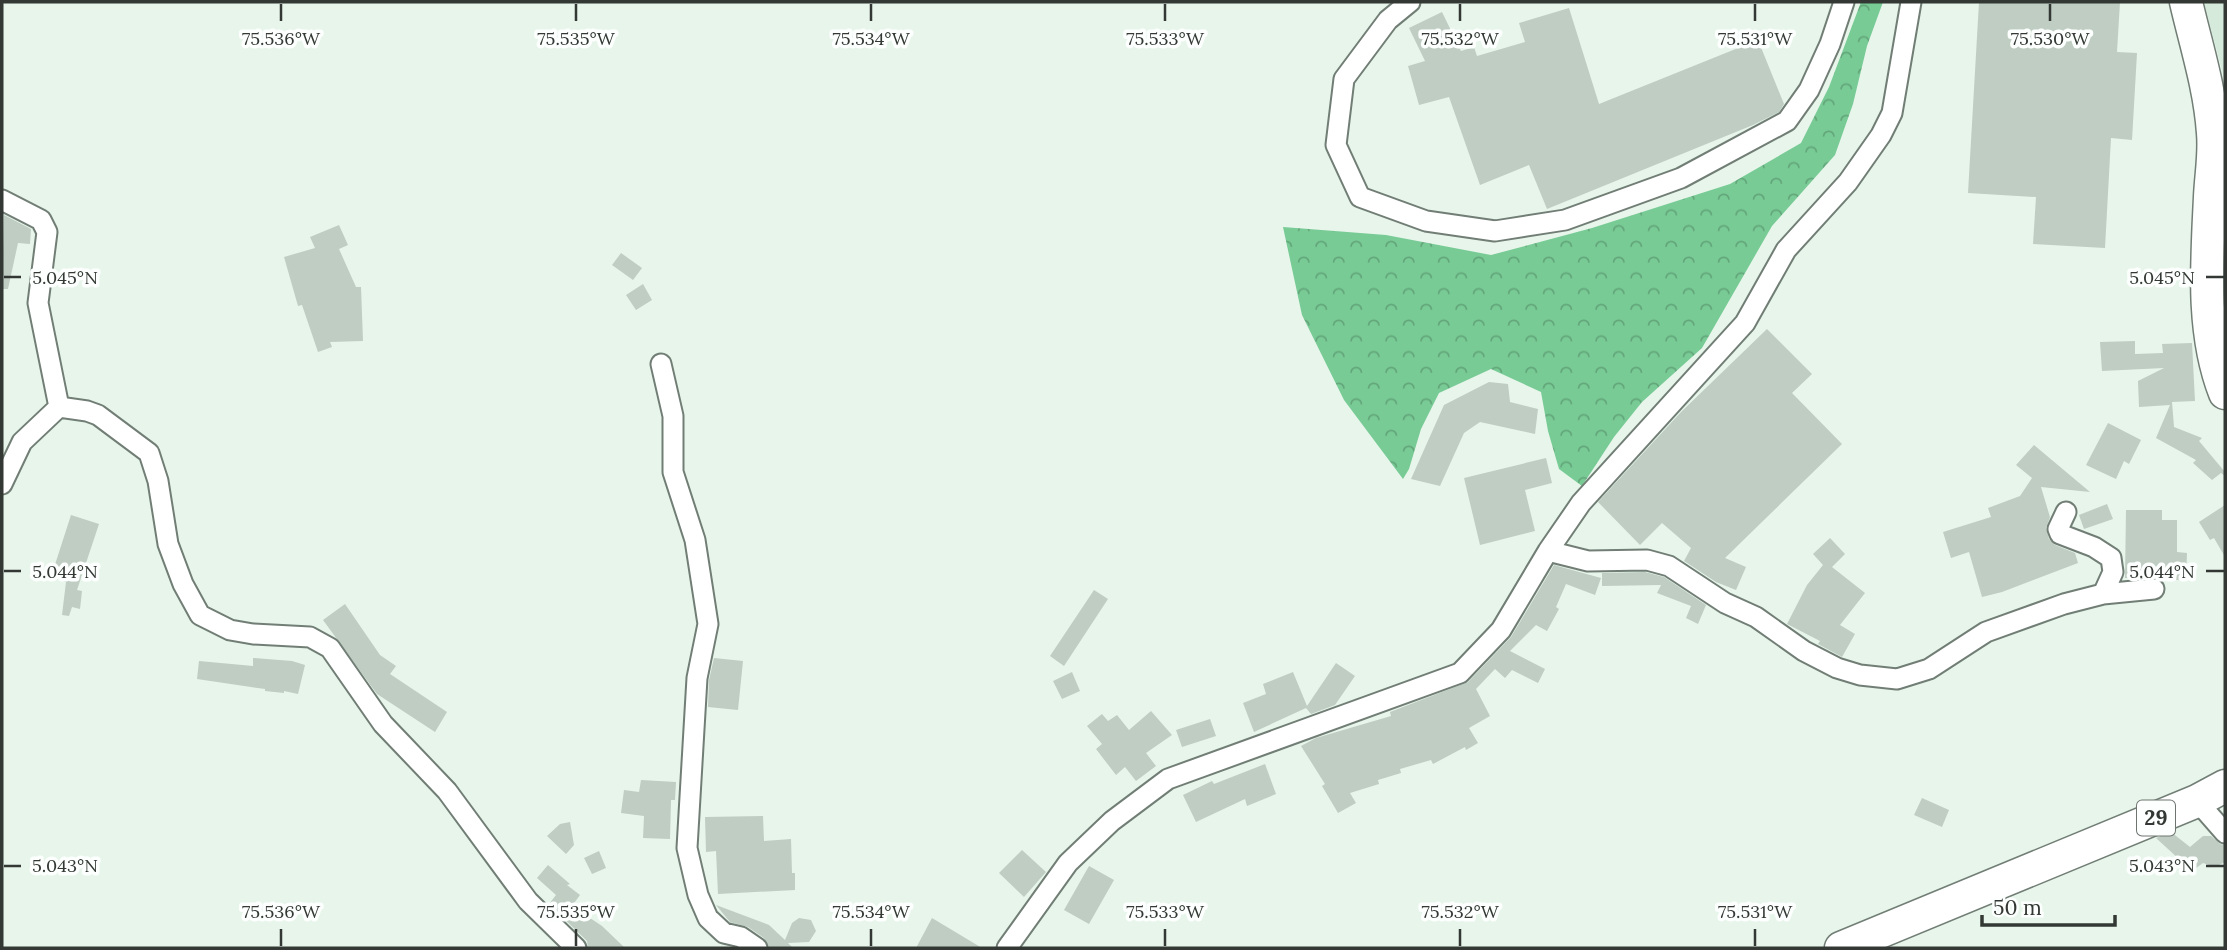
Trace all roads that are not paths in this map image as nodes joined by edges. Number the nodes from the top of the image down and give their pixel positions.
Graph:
1 (1410, 2) edge
2 (1844, 2) edge
3 (1911, 2) edge
4 (2186, 2) edge
5 (2, 200) edge
6 (661, 364) dead end
7 (2225, 393) edge
8 (59, 407) junction
9 (2, 484) edge
10 (2066, 512) dead end
11 (1548, 551) junction
12 (2154, 589) dead end
13 (2104, 594) junction
14 (2225, 786) edge
15 (2197, 802) junction
16 (2225, 833) edge
17 (576, 948) edge
18 (757, 948) edge
19 (1007, 948) edge
20 (1842, 948) edge

1 - 2 street
3 - 11 street
4 - 7 main road
5 - 8 street
6 - 18 street
8 - 9 street
8 - 17 street
10 - 13 street
11 - 13 street
11 - 19 street
12 - 13 street
14 - 15 main road, 29
15 - 16 street
15 - 20 main road, 29

